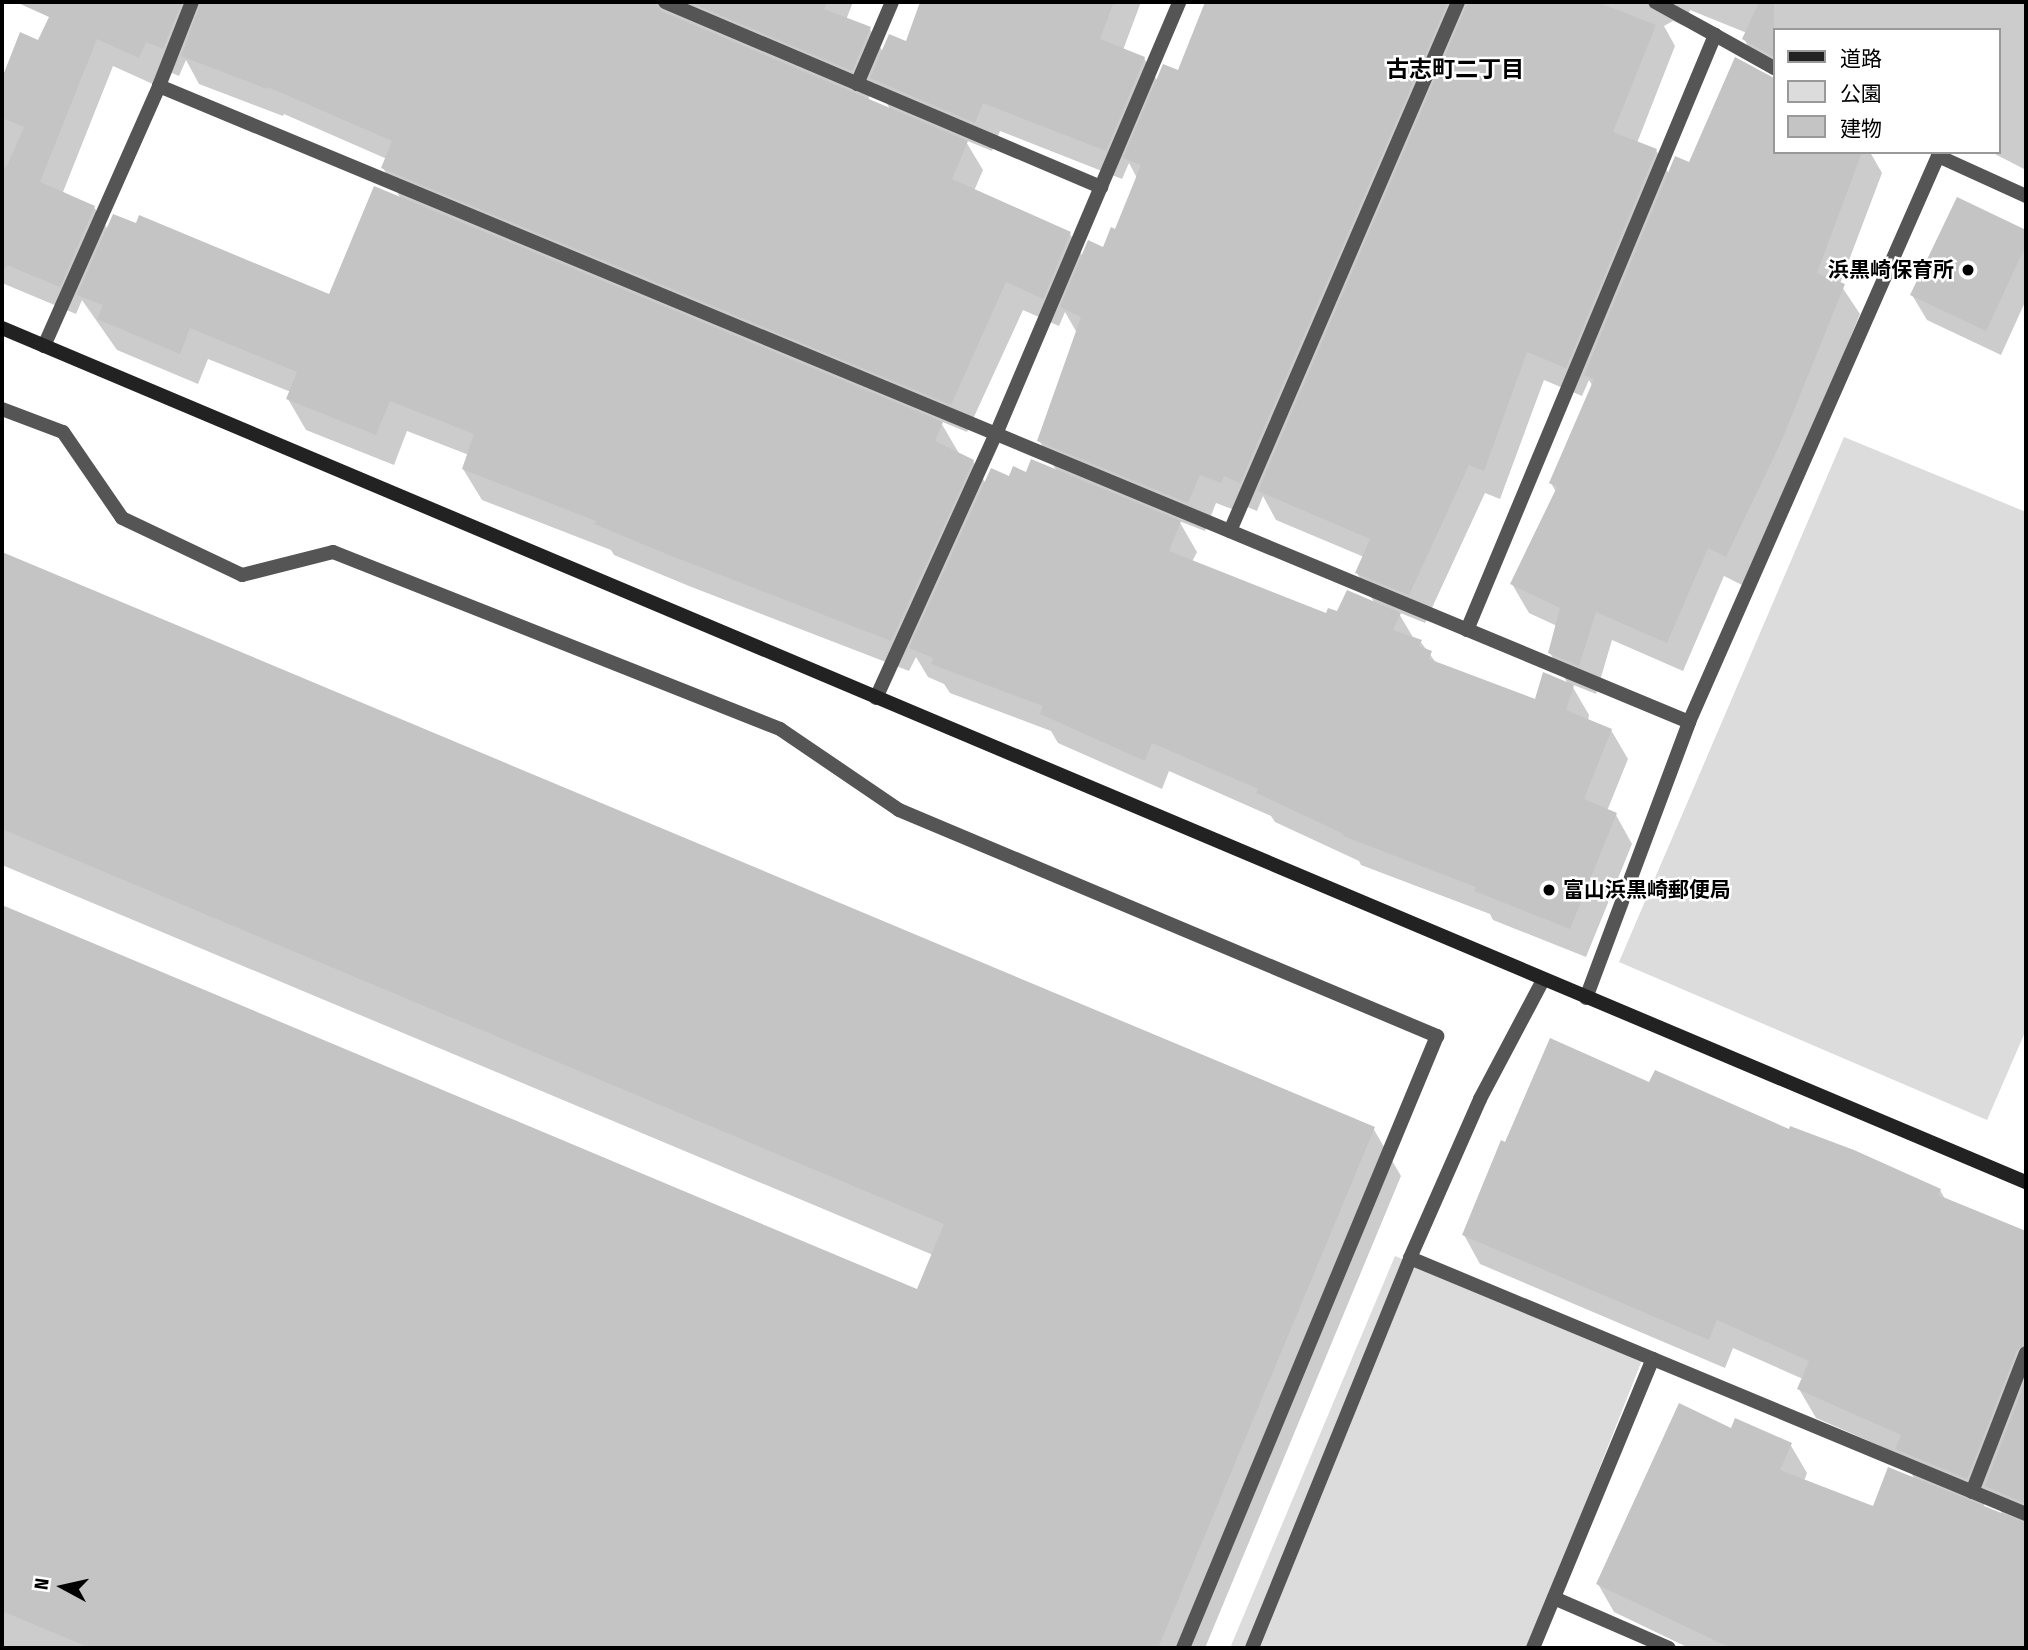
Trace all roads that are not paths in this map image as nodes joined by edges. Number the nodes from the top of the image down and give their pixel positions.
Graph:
1 (192, 2) edge
2 (664, 2) edge
3 (892, 2) edge
4 (1179, 2) edge
5 (1458, 2) edge
6 (1655, 2) edge
7 (1715, 36) junction
8 (1772, 67) edge
9 (857, 84) junction
10 (159, 86) junction
11 (1934, 154) edge
12 (1101, 187) junction
13 (2026, 195) edge
14 (2, 328) edge
15 (44, 346) junction
16 (2, 409) edge
17 (996, 434) junction
18 (1230, 531) junction
19 (1467, 630) junction
20 (876, 698) junction
21 (1689, 722) junction
22 (1542, 980) junction
23 (1586, 998) junction
24 (2026, 1182) edge
25 (1410, 1258) junction
26 (2026, 1353) edge
27 (1653, 1359) junction
28 (1972, 1492) junction
29 (2026, 1514) edge
30 (1554, 1598) junction
31 (1183, 1648) edge
32 (1252, 1648) edge
33 (1533, 1648) edge
34 (1669, 1648) edge

1 - 10 street
2 - 9 street
3 - 9 street
4 - 12 street
5 - 18 street
6 - 7 street
7 - 8 street
7 - 19 street
9 - 12 street
10 - 15 street
10 - 17 street
11 - 13 street
11 - 21 street
12 - 17 street
14 - 15 street
15 - 20 street
16 - 31 street
17 - 18 street
17 - 20 street
18 - 19 street
19 - 21 street
20 - 22 street
21 - 23 street
22 - 23 street
22 - 25 street
23 - 24 street
25 - 27 street
25 - 32 street
26 - 28 street
27 - 28 street
27 - 30 street
28 - 29 street
30 - 33 street
30 - 34 street

